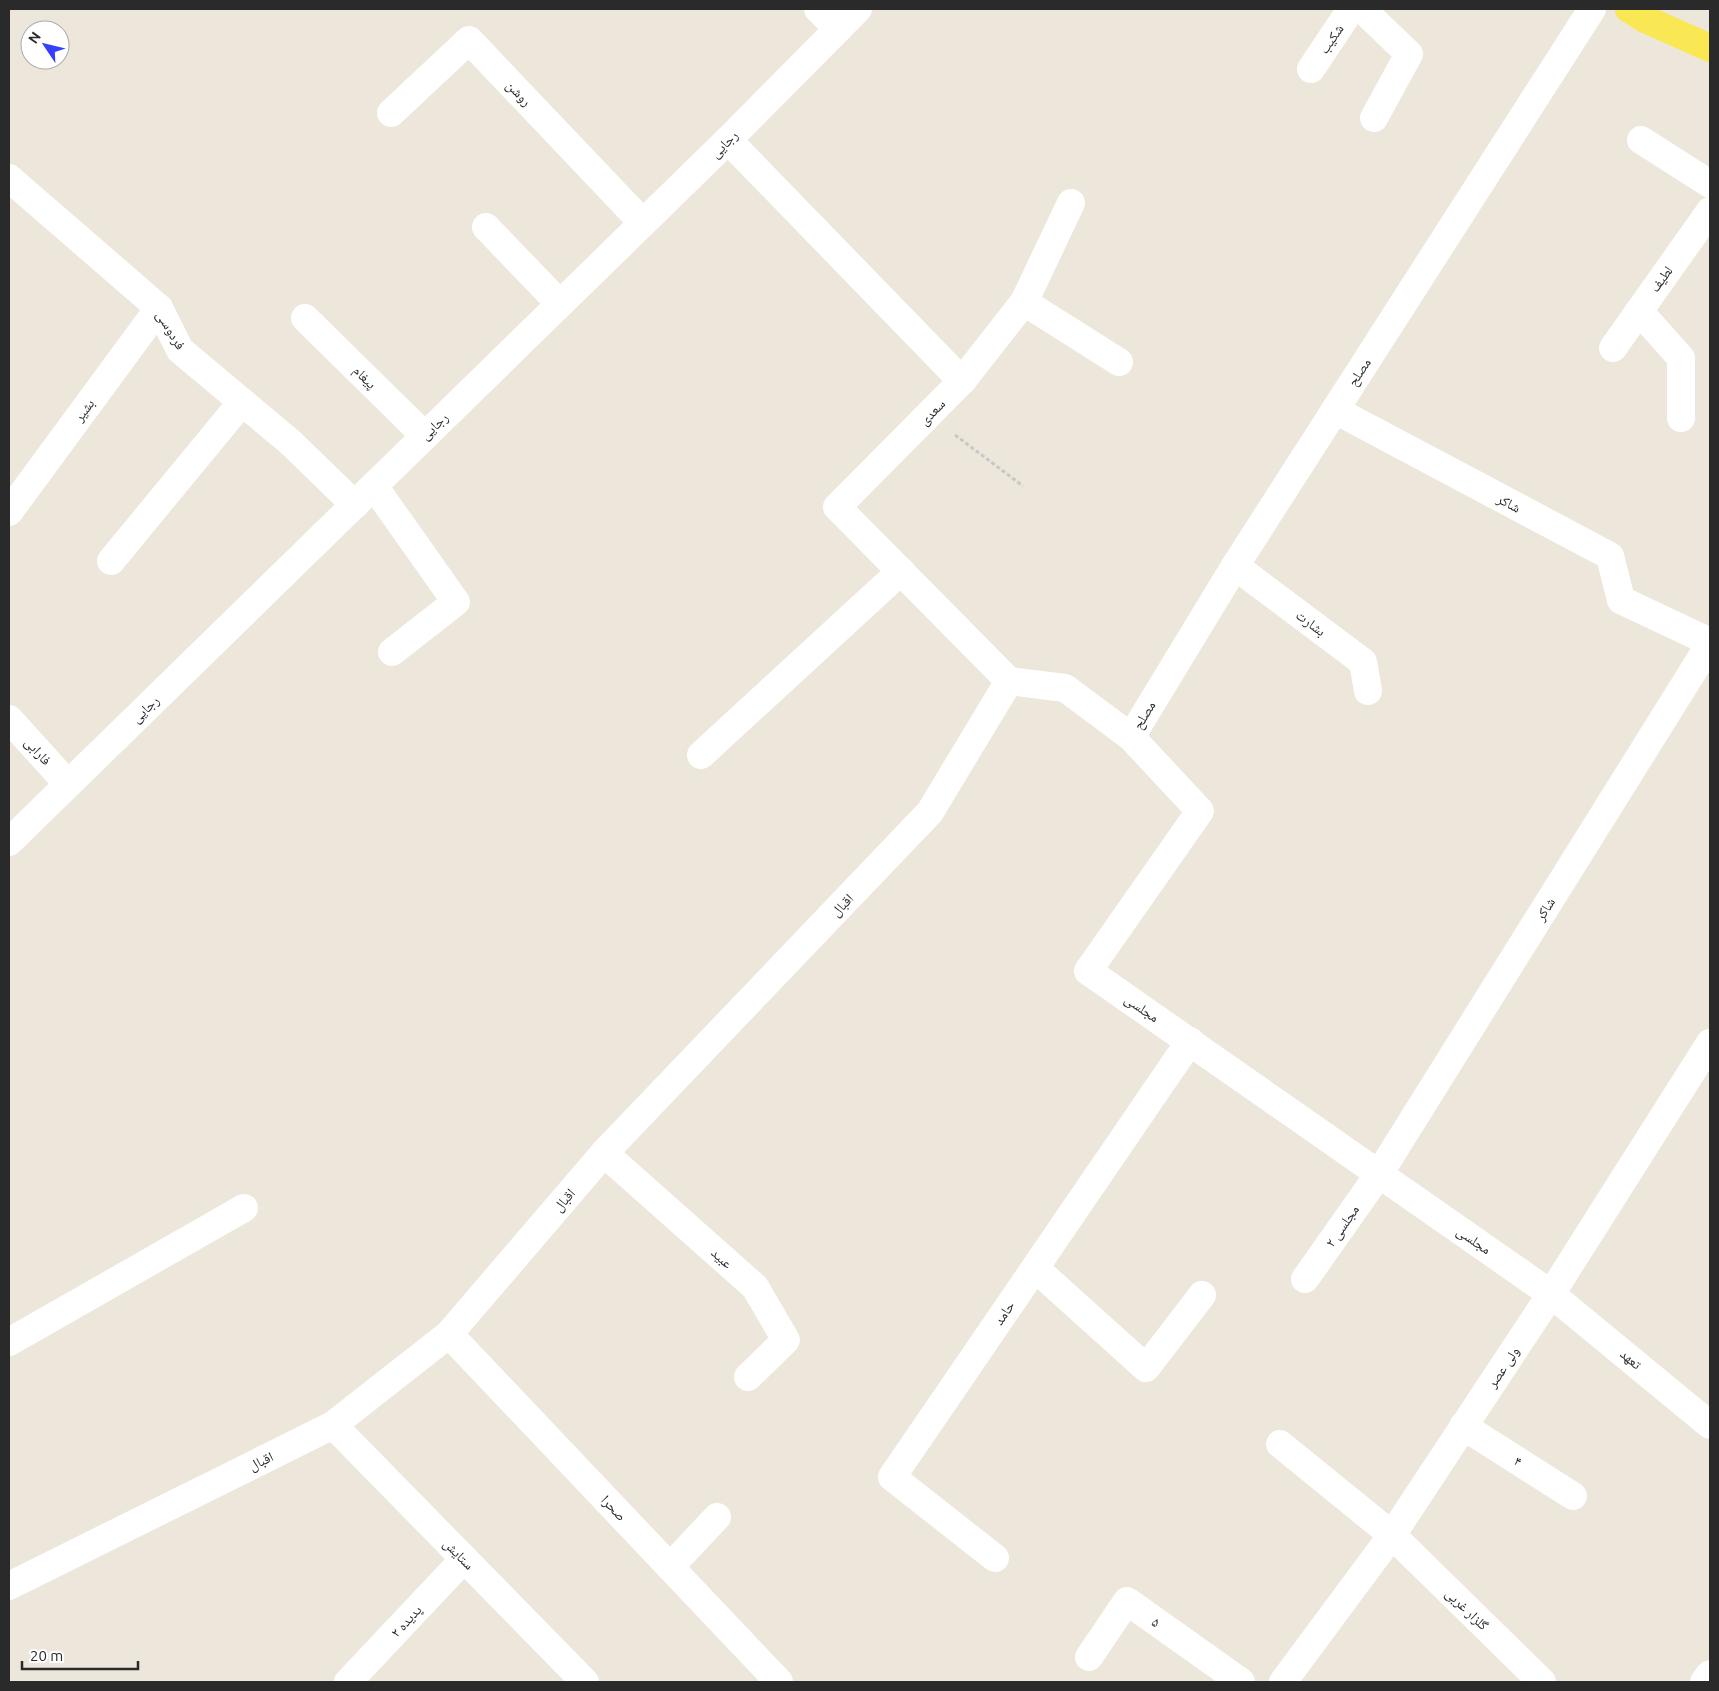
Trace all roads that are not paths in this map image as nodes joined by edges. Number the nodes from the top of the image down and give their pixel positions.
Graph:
1 (818, 9) edge
2 (858, 9) edge
3 (1351, 9) edge
4 (1362, 9) edge
5 (1592, 9) edge
6 (1642, 12) edge
7 (838, 29) junction
8 (1710, 48) edge
9 (1311, 69) dead end
10 (391, 113) dead end
11 (1374, 118) dead end
12 (728, 140) junction
13 (1641, 140) dead end
14 (9, 178) edge
15 (1710, 184) edge
16 (1071, 204) dead end
17 (1710, 211) edge
18 (643, 222) junction
19 (486, 227) dead end
20 (1024, 302) junction
21 (560, 304) junction
22 (159, 308) junction
23 (1639, 311) junction
24 (305, 318) dead end
25 (1613, 348) dead end
26 (1119, 362) dead end
27 (962, 381) junction
28 (242, 402) junction
29 (1335, 410) junction
30 (1681, 418) dead end
31 (425, 436) junction
32 (374, 486) junction
33 (355, 504) junction
34 (9, 512) edge
35 (111, 561) dead end
36 (1235, 566) junction
37 (901, 571) junction
38 (1710, 643) edge
39 (392, 652) dead end
40 (1009, 681) junction
41 (1368, 691) dead end
42 (9, 718) edge
43 (1131, 737) junction
44 (701, 755) dead end
45 (68, 784) junction
46 (9, 842) edge
47 (1190, 1041) junction
48 (1707, 1055) edge
49 (604, 1154) junction
50 (1379, 1174) junction
51 (244, 1208) dead end
52 (1035, 1268) junction
53 (1305, 1279) dead end
54 (1551, 1294) junction
55 (1202, 1295) dead end
56 (449, 1334) junction
57 (9, 1342) edge
58 (748, 1377) dead end
59 (333, 1425) junction
60 (1710, 1425) edge
61 (1464, 1426) junction
62 (1280, 1444) dead end
63 (1573, 1496) dead end
64 (717, 1517) dead end
65 (1392, 1535) junction
66 (995, 1558) dead end
67 (464, 1559) junction
68 (670, 1567) junction
69 (9, 1586) edge
70 (1089, 1656) dead end
71 (1710, 1674) edge
72 (1529, 1678) edge
73 (348, 1682) edge
74 (585, 1682) edge
75 (779, 1682) edge
76 (1241, 1682) edge
77 (1283, 1682) edge
78 (1704, 1682) edge

1 - 7 street
2 - 7 street, رجایی
3 - 9 street, شکیب
4 - 11 street
5 - 29 street, مصلح
6 - 8 main road
7 - 12 street, رجایی
10 - 18 street, روشن
12 - 18 street, رجایی
12 - 27 street
13 - 15 street
14 - 22 street, فردوسی
16 - 20 street, سعدی
17 - 23 street, لطیف
18 - 21 street, رجایی
19 - 21 street
20 - 26 street
20 - 27 street, سعدی
21 - 31 street, رجایی
22 - 28 street, فردوسی
22 - 34 street, بشیر
23 - 25 street, لطیف
23 - 30 street
24 - 31 street, پیغام
27 - 37 street, سعدی
28 - 33 street, فردوسی
28 - 35 street
29 - 36 street, مصلح
29 - 38 street, شاکر
31 - 32 street, رجایی
32 - 33 street, رجایی
32 - 39 street
33 - 45 street, رجایی
36 - 41 street, بشارت
36 - 43 street, مصلح
37 - 40 street, سعدی
37 - 44 street
38 - 50 street, شاکر
40 - 43 street, مجلسی
40 - 49 street, اقبال
42 - 45 street, فارابی
43 - 47 street, مجلسی
45 - 46 street, رجایی
47 - 50 street, مجلسی
47 - 52 street, حامد
48 - 54 street, ولی عصر
49 - 56 street, اقبال
49 - 58 street, عبید
50 - 53 street, مجلسی ۲
50 - 54 street, مجلسی
51 - 57 street
52 - 55 street
52 - 66 street, حامد
54 - 60 street, تعهد
54 - 61 street, ولی عصر
56 - 59 street, اقبال
56 - 68 street, صحرا
59 - 67 street, ستایش
59 - 69 street, اقبال
61 - 63 street, ۴
61 - 65 street, ولی عصر
62 - 65 street, گلزار غربی
64 - 68 street
65 - 72 street, گلزار غربی
65 - 77 street, ولی عصر
67 - 73 street, پدیده ۲
67 - 74 street, ستایش
68 - 75 street, صحرا
70 - 76 street, ۵
71 - 78 street

